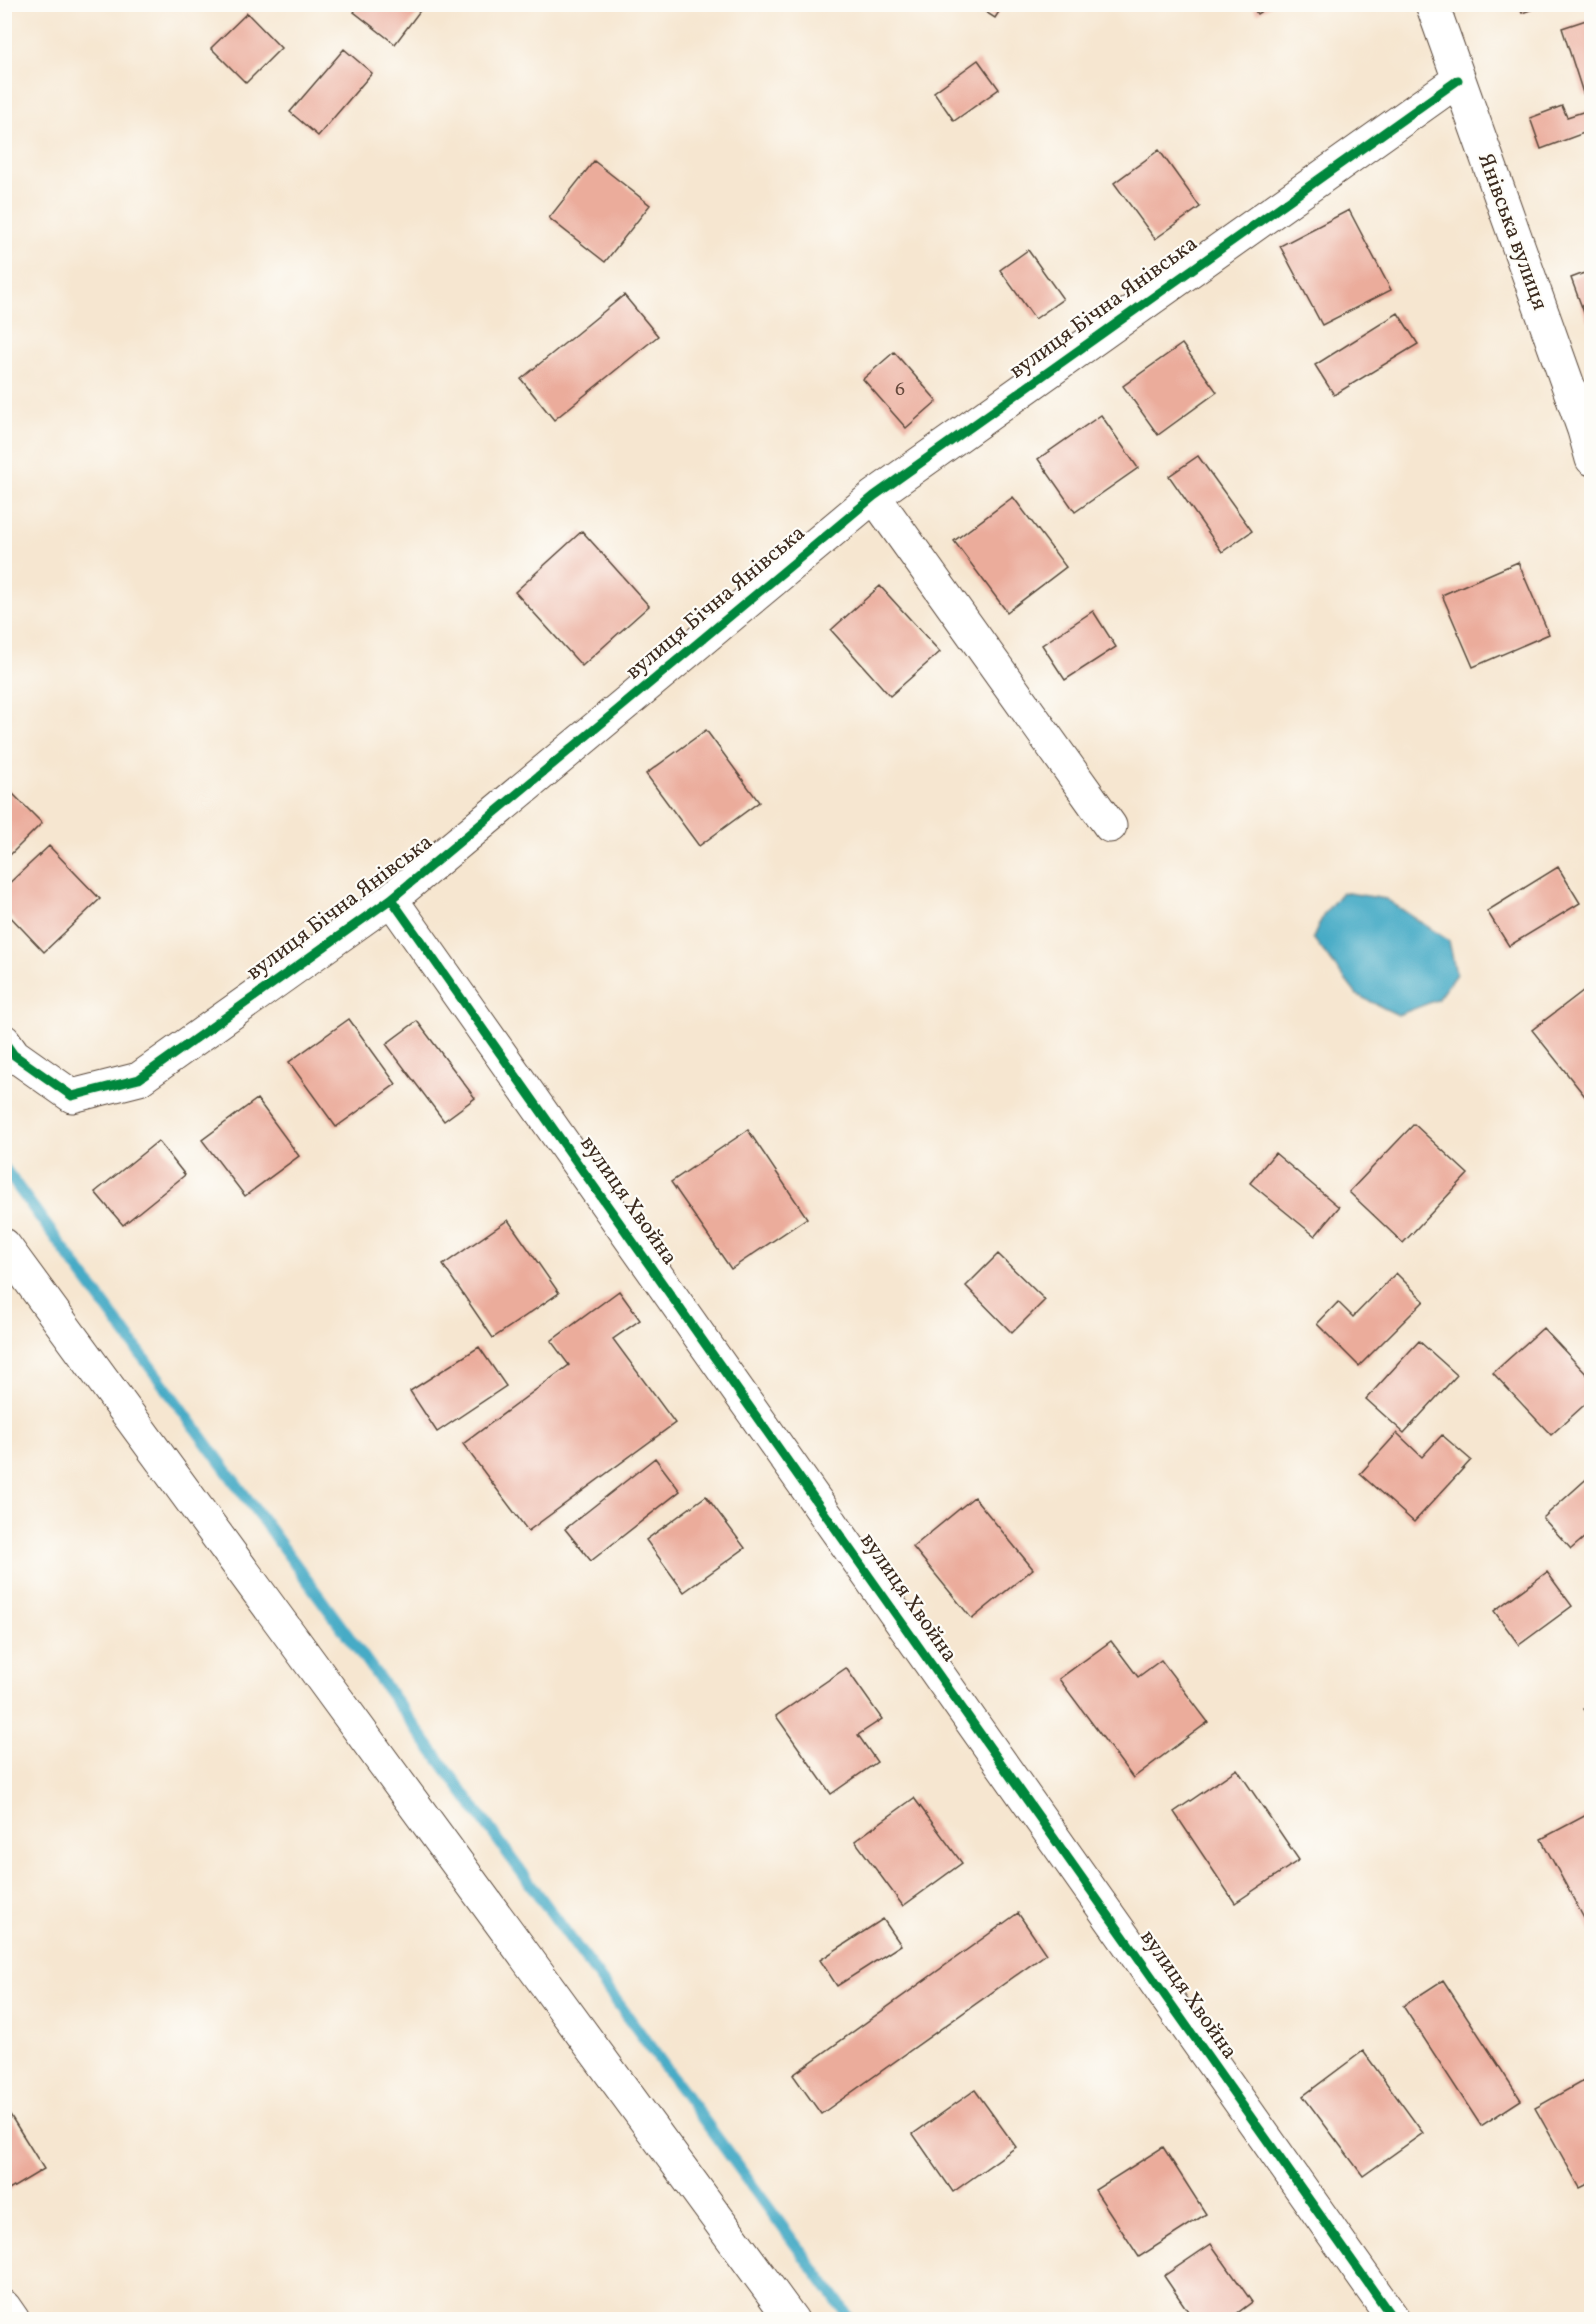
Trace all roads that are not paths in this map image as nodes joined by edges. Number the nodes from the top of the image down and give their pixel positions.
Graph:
1 (1432, 4) edge
2 (1458, 80) junction
3 (1592, 459) edge
4 (874, 496) junction
5 (1110, 826) dead end
6 (391, 899) junction
7 (4, 1041) edge
8 (4, 1245) edge
9 (4, 2307) edge
10 (13, 2319) edge
11 (792, 2319) edge
12 (1394, 2319) edge

1 - 2 street, Янівська вулиця
2 - 3 street, Янівська вулиця
2 - 4 street, вулиця Бічна Янівська
4 - 5 street
4 - 6 street, вулиця Бічна Янівська
6 - 7 street, вулиця Бічна Янівська
6 - 12 street, вулиця Хвойна
8 - 11 street
9 - 10 street

